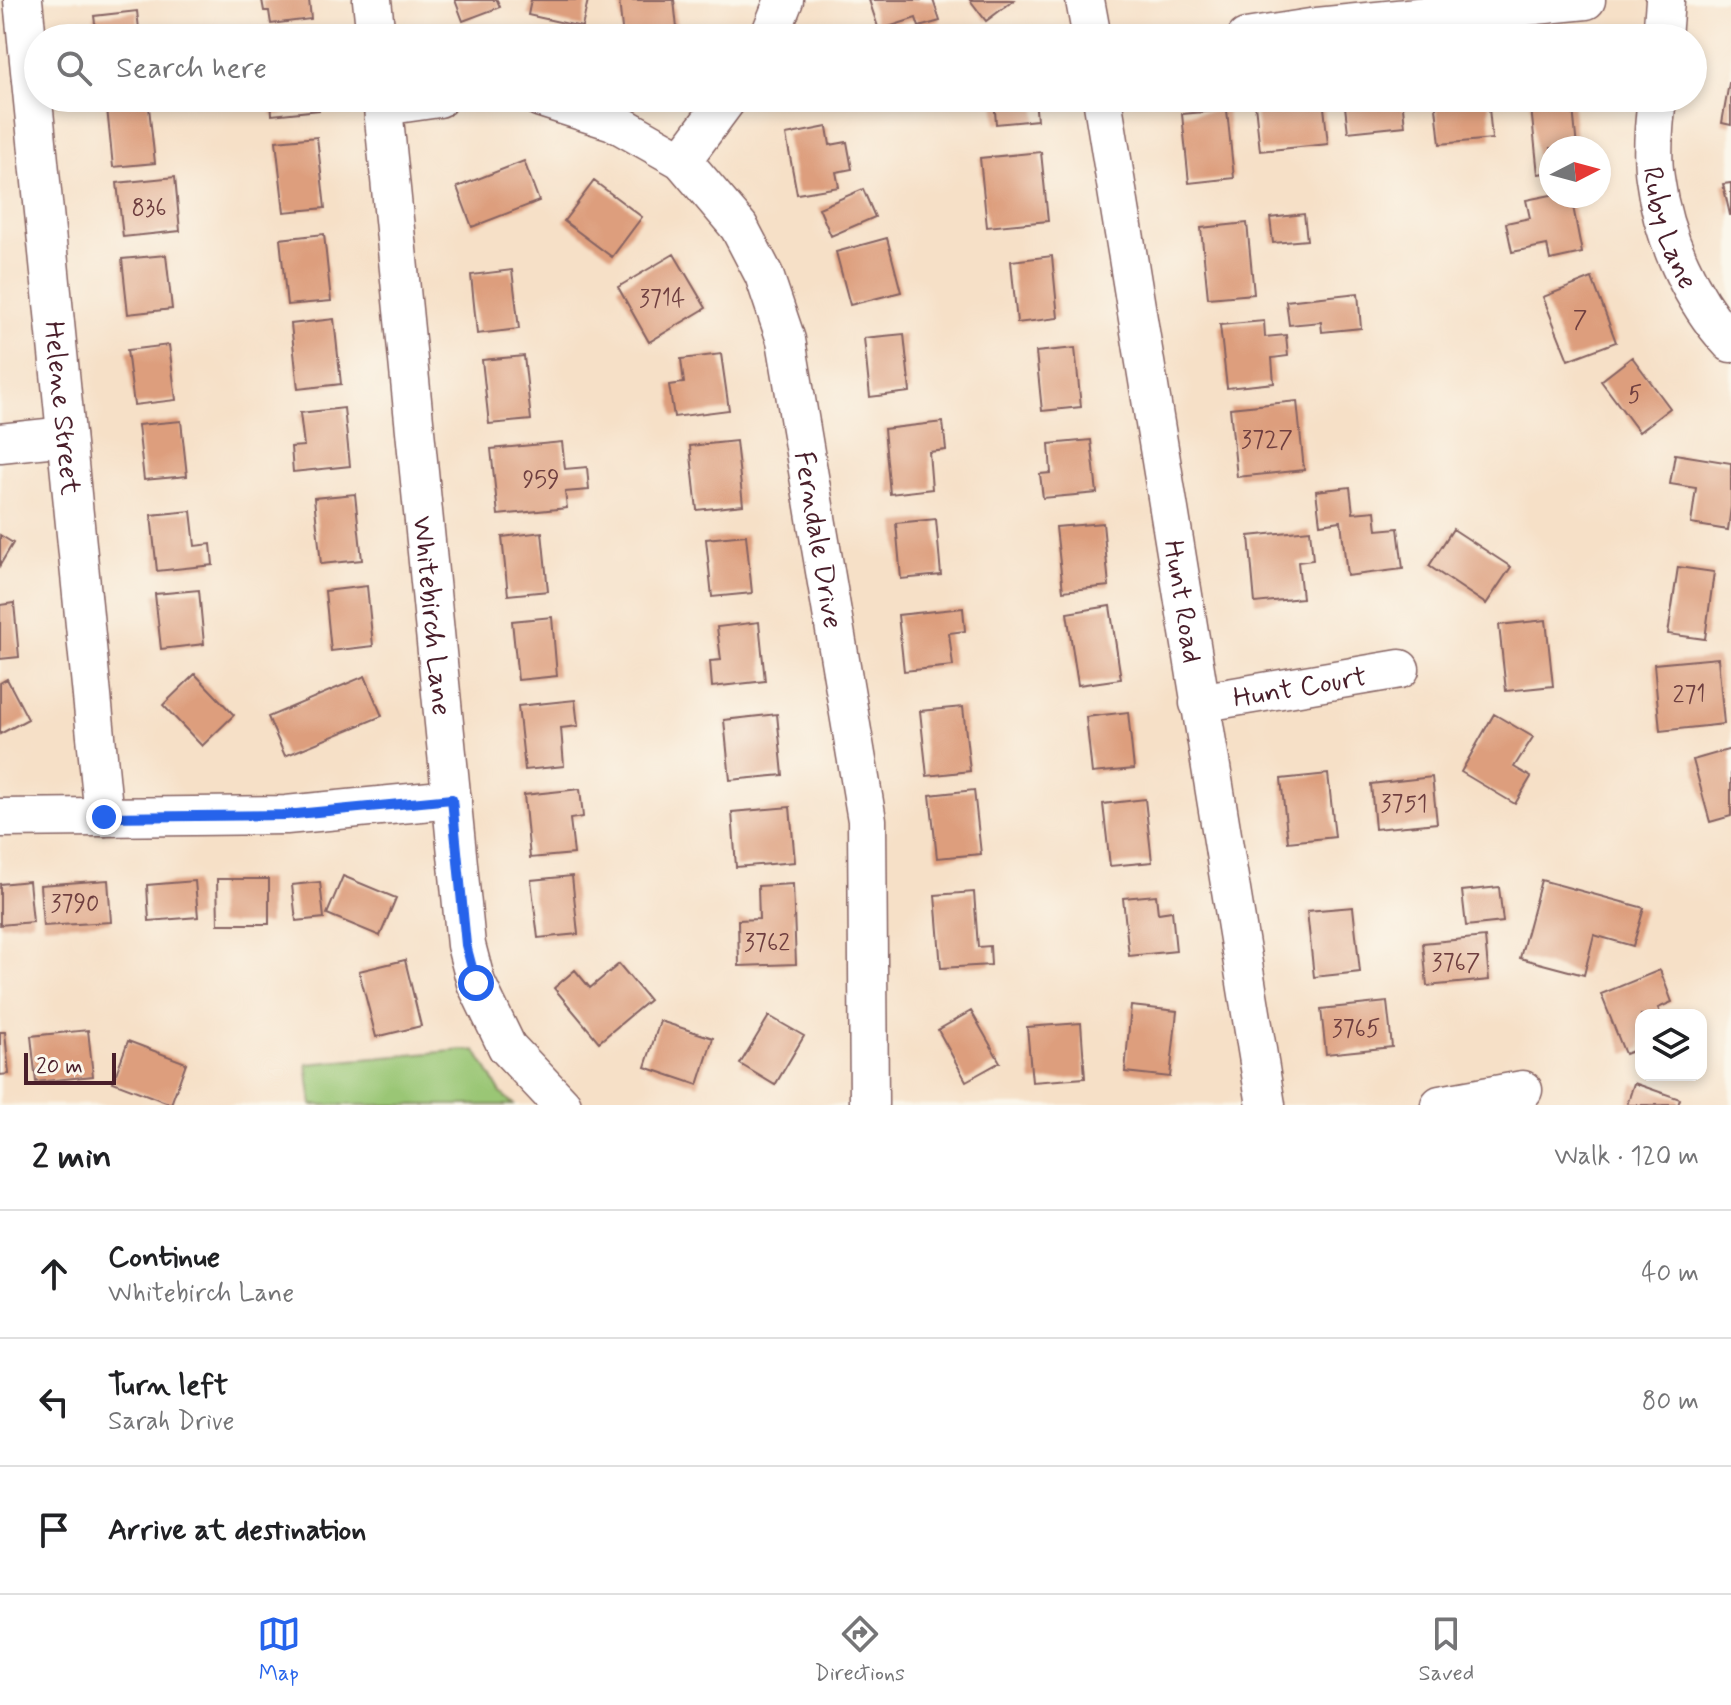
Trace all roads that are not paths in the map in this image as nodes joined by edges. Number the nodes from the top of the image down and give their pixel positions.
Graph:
1 (23, 0) edge
2 (372, 0) edge
3 (784, 0) edge
4 (1085, 0) edge
5 (1586, 0) edge
6 (1665, 0) edge
7 (25, 24) edge
8 (375, 24) edge
9 (775, 24) edge
10 (1089, 24) edge
11 (1347, 24) edge
12 (1663, 24) edge
13 (34, 112) edge
14 (384, 112) edge
15 (587, 112) edge
16 (718, 112) edge
17 (1104, 112) edge
18 (1656, 112) edge
19 (682, 160) junction
20 (1731, 343) edge
21 (66, 436) junction
22 (0, 443) edge
23 (1400, 669) dead end
24 (1199, 703) junction
25 (452, 799) junction
26 (104, 817) junction
27 (0, 818) edge
28 (1523, 1090) dead end
29 (562, 1105) edge
30 (869, 1105) edge
31 (1266, 1105) edge
32 (1440, 1105) edge

1 - 7 street, Helene Street
2 - 8 street
3 - 9 street
4 - 10 street
5 - 11 street
6 - 12 street
13 - 21 street, Helene Street
14 - 25 street, Whitebirch Lane
15 - 19 street, Ferndale Drive
16 - 19 street
17 - 24 street, Hunt Road
18 - 20 street, Ruby Lane
19 - 30 street, Ferndale Drive
21 - 22 street
21 - 26 street, Helene Street
23 - 24 street, Hunt Court
24 - 31 street, Hunt Road
25 - 26 street
25 - 29 street, Whitebirch Lane
26 - 27 street
28 - 32 street

